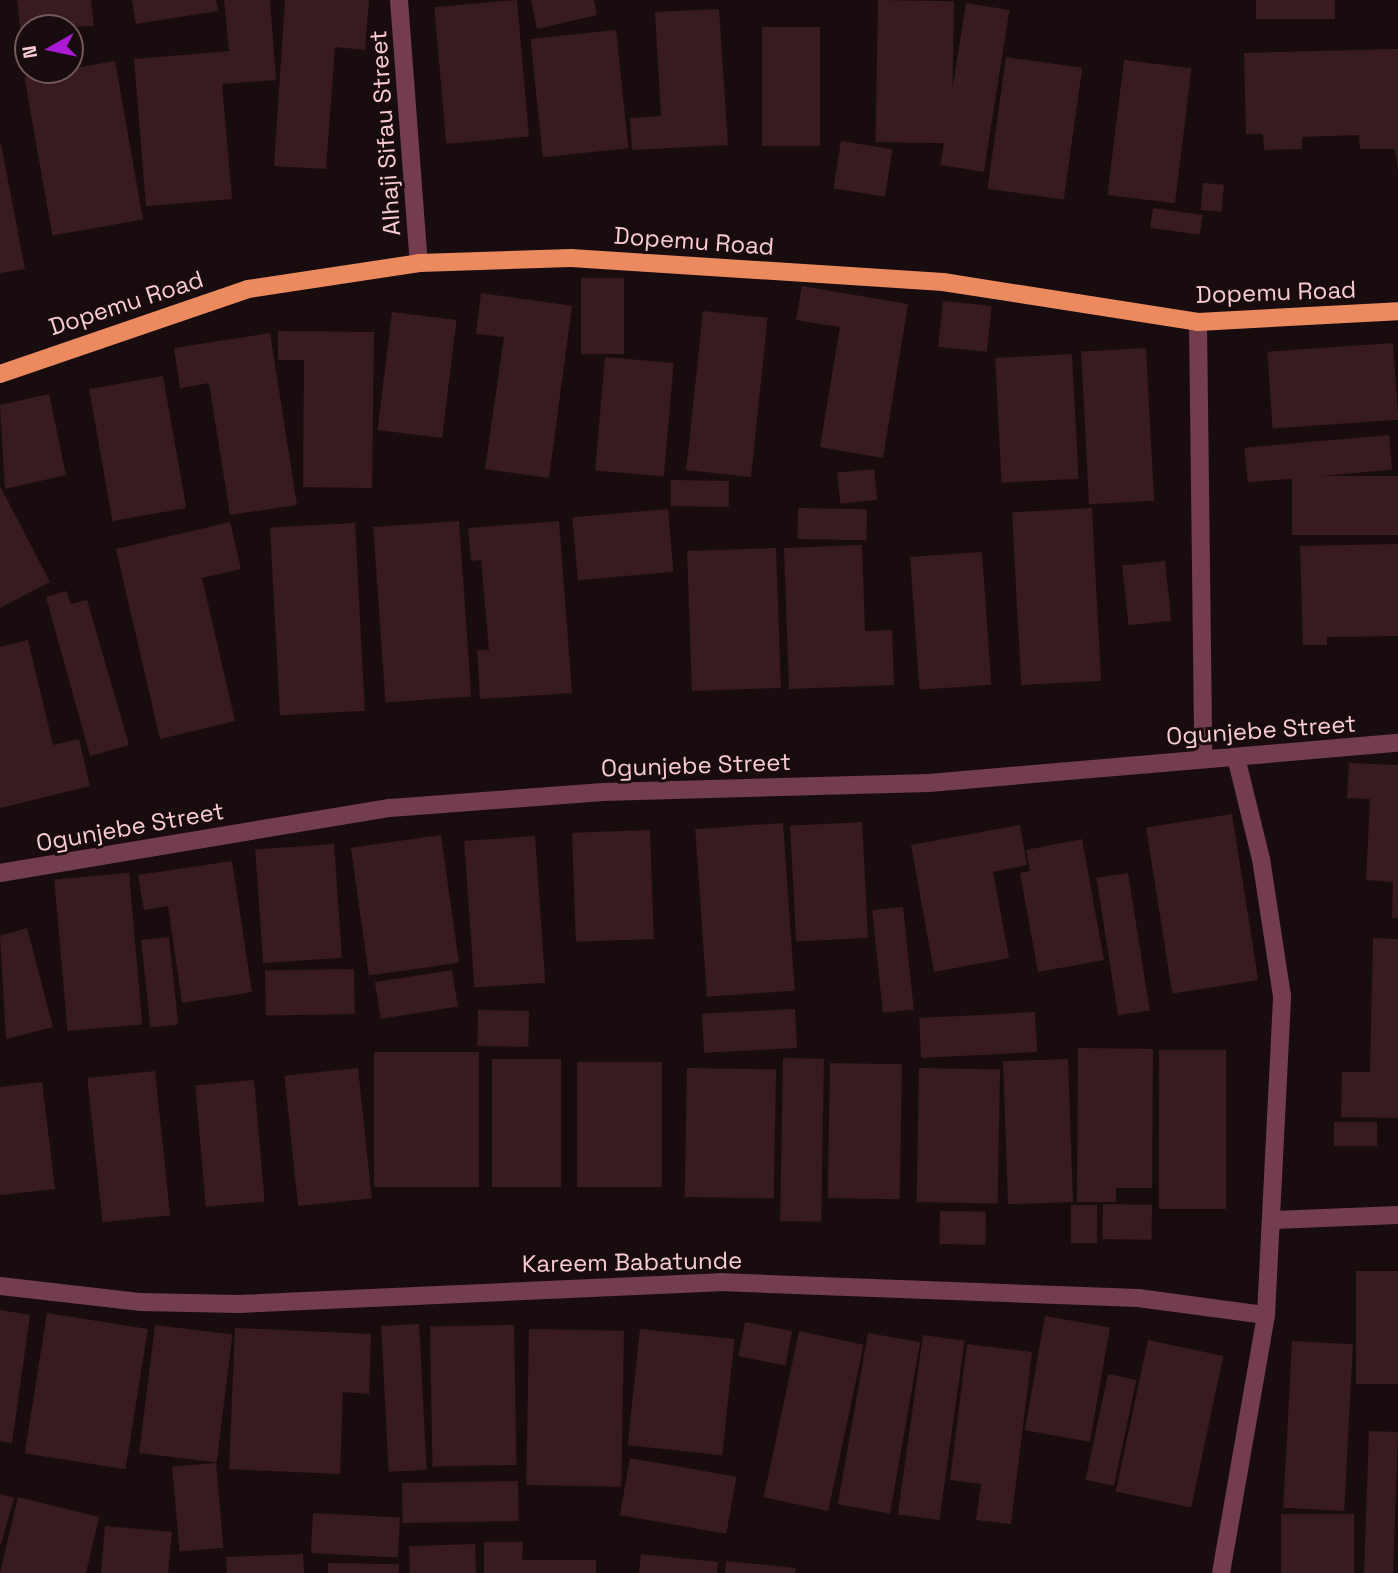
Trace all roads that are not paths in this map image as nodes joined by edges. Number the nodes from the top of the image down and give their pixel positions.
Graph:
1 (399, 0) edge
2 (419, 263) junction
3 (1398, 311) edge
4 (1198, 322) junction
5 (0, 374) edge
6 (1398, 743) edge
7 (1203, 758) junction
8 (1237, 761) junction
9 (0, 873) edge
10 (1398, 1215) edge
11 (1274, 1220) junction
12 (0, 1286) edge
13 (1266, 1315) junction
14 (1221, 1573) edge

1 - 2 street, Alhaji Sifau Street
2 - 4 main road, Dopemu Road
2 - 5 main road, Dopemu Road
3 - 4 main road, Dopemu Road
4 - 7 street
6 - 8 street, Ogunjebe Street
7 - 8 street, Ogunjebe Street
7 - 9 street, Ogunjebe Street
8 - 11 street
10 - 11 street
11 - 13 street
12 - 13 street, Kareem Babatunde
13 - 14 street

